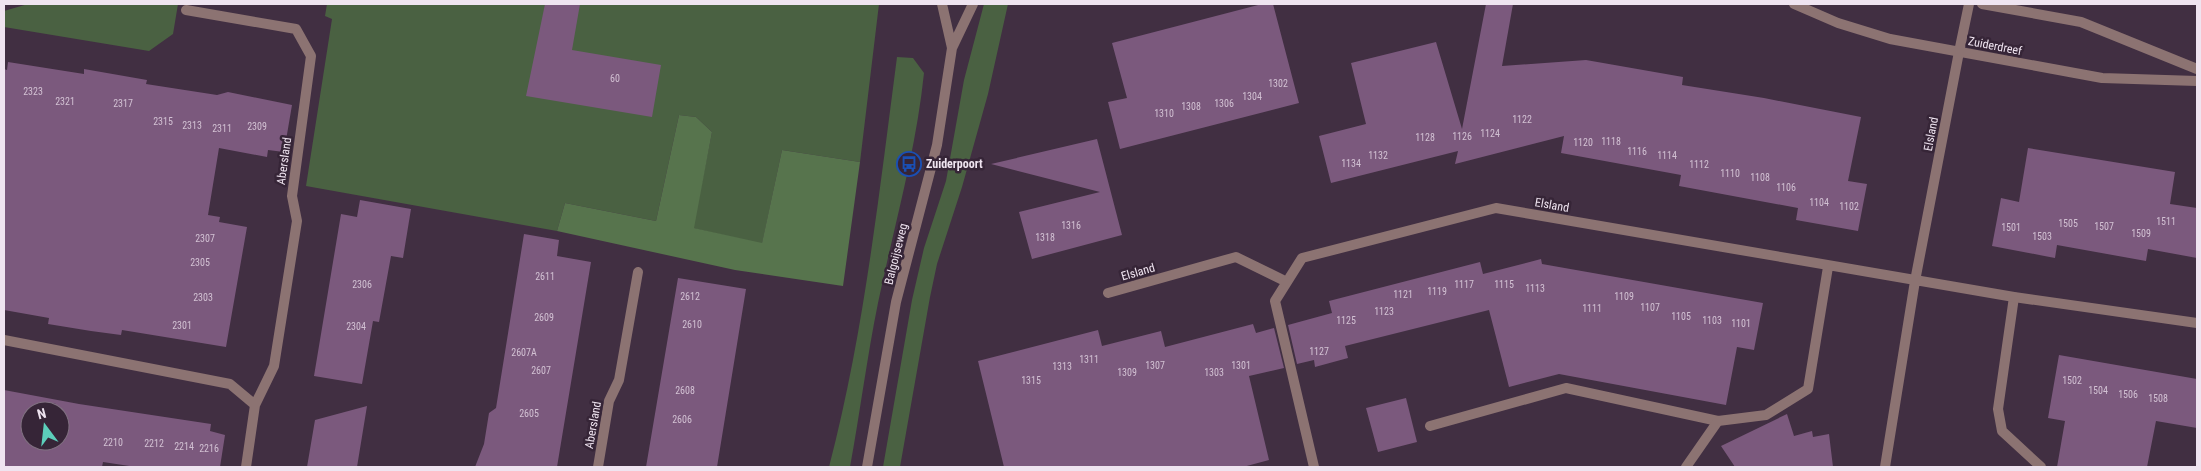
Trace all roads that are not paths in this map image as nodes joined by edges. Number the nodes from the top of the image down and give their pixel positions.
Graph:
1 (942, 4) edge
2 (973, 4) edge
3 (1794, 4) edge
4 (1969, 4) edge
5 (1982, 4) edge
6 (186, 10) dead end
7 (952, 48) junction
8 (1959, 52) junction
9 (2197, 69) edge
10 (2197, 81) edge
11 (1828, 267) junction
12 (638, 272) dead end
13 (1915, 281) junction
14 (1287, 282) junction
15 (1108, 293) dead end
16 (2014, 298) junction
17 (2197, 323) edge
18 (4, 340) edge
19 (255, 405) junction
20 (1718, 421) junction
21 (1430, 426) dead end
22 (246, 467) edge
23 (598, 467) edge
24 (867, 467) edge
25 (1314, 467) edge
26 (1686, 467) edge
27 (1885, 467) edge
28 (2041, 467) edge

1 - 7 street, Balgoijseweg
2 - 7 street, Balgoijseweg
3 - 8 street, Zuiderdreef
4 - 8 street, Elsland
5 - 9 street
6 - 19 street, Abersland
7 - 24 street, Balgoijseweg
8 - 10 street, Zuiderdreef
8 - 13 street, Elsland
11 - 13 street, Elsland
11 - 14 street, Elsland
11 - 20 street
12 - 23 street, Abersland
13 - 16 street, Elsland
13 - 27 street, Elsland
14 - 15 street, Elsland
14 - 25 street, Elsland
16 - 17 street, Elsland
16 - 28 street
18 - 19 street
19 - 22 street, Abersland
20 - 21 street
20 - 26 street

